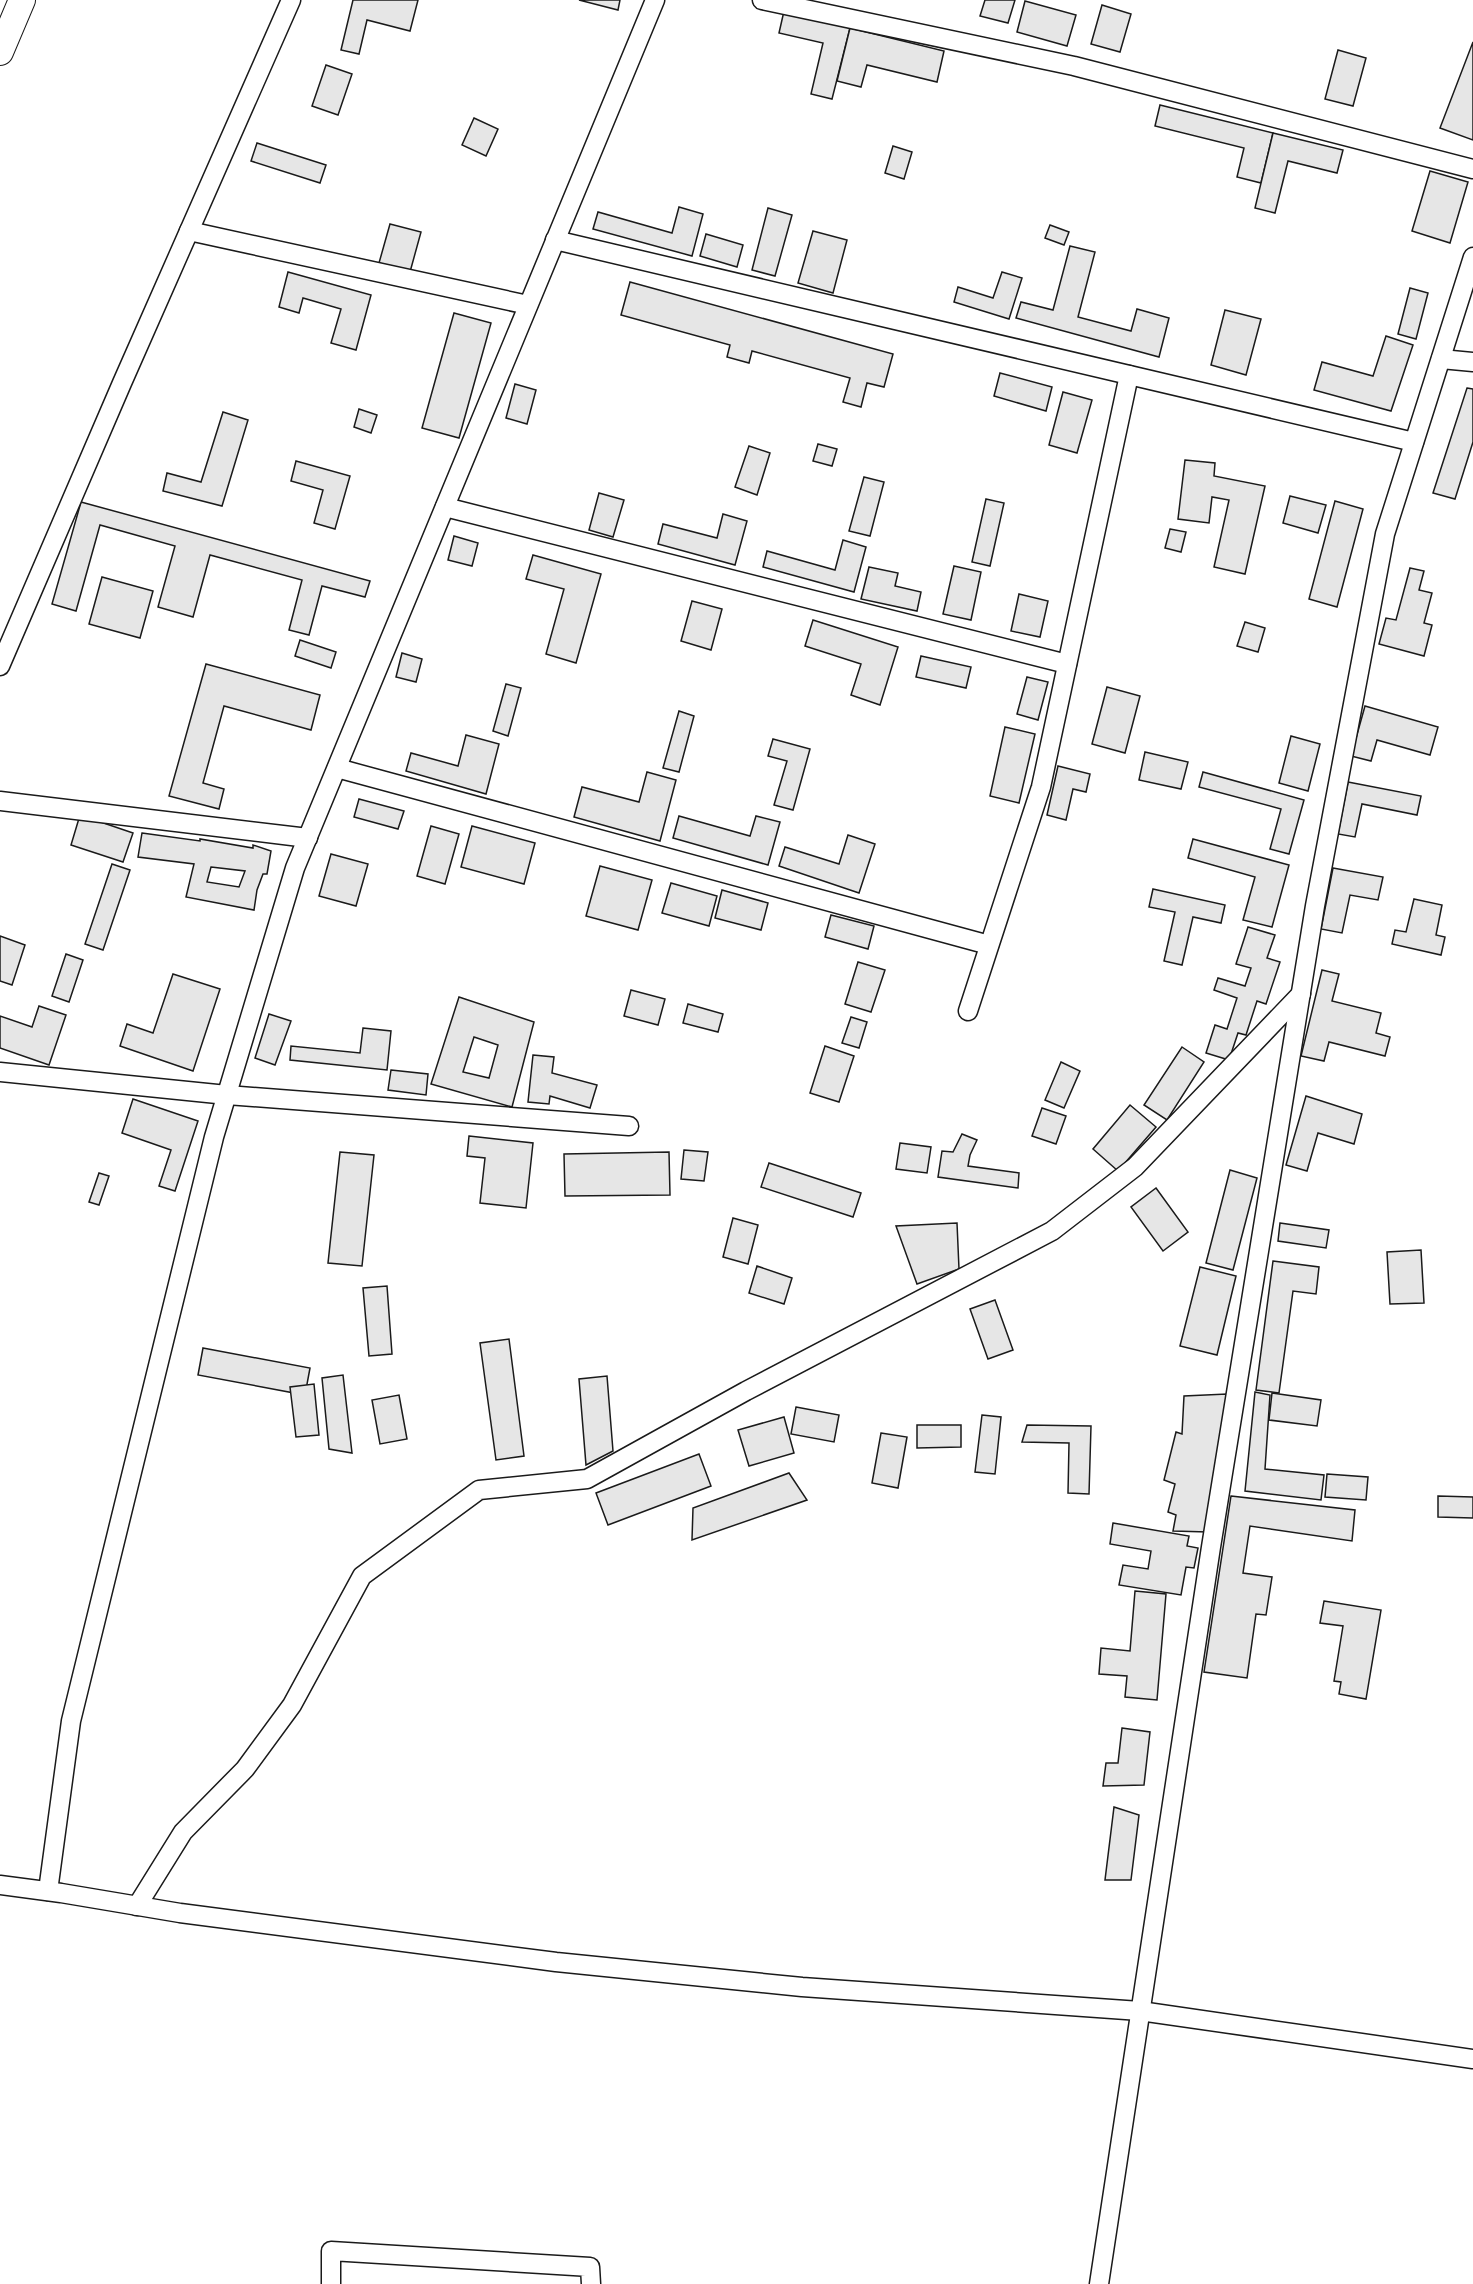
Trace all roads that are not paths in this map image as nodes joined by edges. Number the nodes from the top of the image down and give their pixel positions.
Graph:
1 (22, 0) edge
2 (291, 0) edge
3 (655, 0) edge
4 (762, 0) edge
5 (0, 52) edge
6 (1473, 168) edge
7 (189, 231) junction
8 (555, 240) junction
9 (1473, 256) edge
10 (528, 305) junction
11 (1441, 359) junction
12 (1473, 362) edge
13 (1129, 375) junction
14 (1414, 442) junction
15 (445, 507) junction
16 (1067, 664) junction
17 (0, 666) edge
18 (337, 768) junction
19 (0, 801) edge
20 (308, 838) junction
21 (989, 945) junction
22 (1301, 994) junction
23 (968, 1011) dead end
24 (0, 1072) edge
25 (227, 1095) junction
26 (629, 1126) dead end
27 (0, 1885) edge
28 (48, 1891) junction
29 (137, 1905) junction
30 (1140, 2011) junction
31 (1473, 2059) edge
32 (594, 2283) edge
33 (332, 2284) edge
34 (1098, 2284) edge

1 - 5 main road
2 - 7 street
3 - 8 street
4 - 6 street
7 - 10 street
7 - 17 street
8 - 10 street
8 - 13 street
9 - 11 street
10 - 15 street
11 - 12 street
11 - 14 street
13 - 14 street
13 - 16 street
14 - 22 street
15 - 16 street
15 - 18 street
16 - 21 street
18 - 20 street
18 - 21 street
19 - 20 street
20 - 25 street
21 - 23 street
22 - 29 street
22 - 30 street
24 - 25 street
25 - 26 street
25 - 28 street
27 - 28 street
28 - 29 street
29 - 30 street
30 - 31 street
30 - 34 street
32 - 33 street

